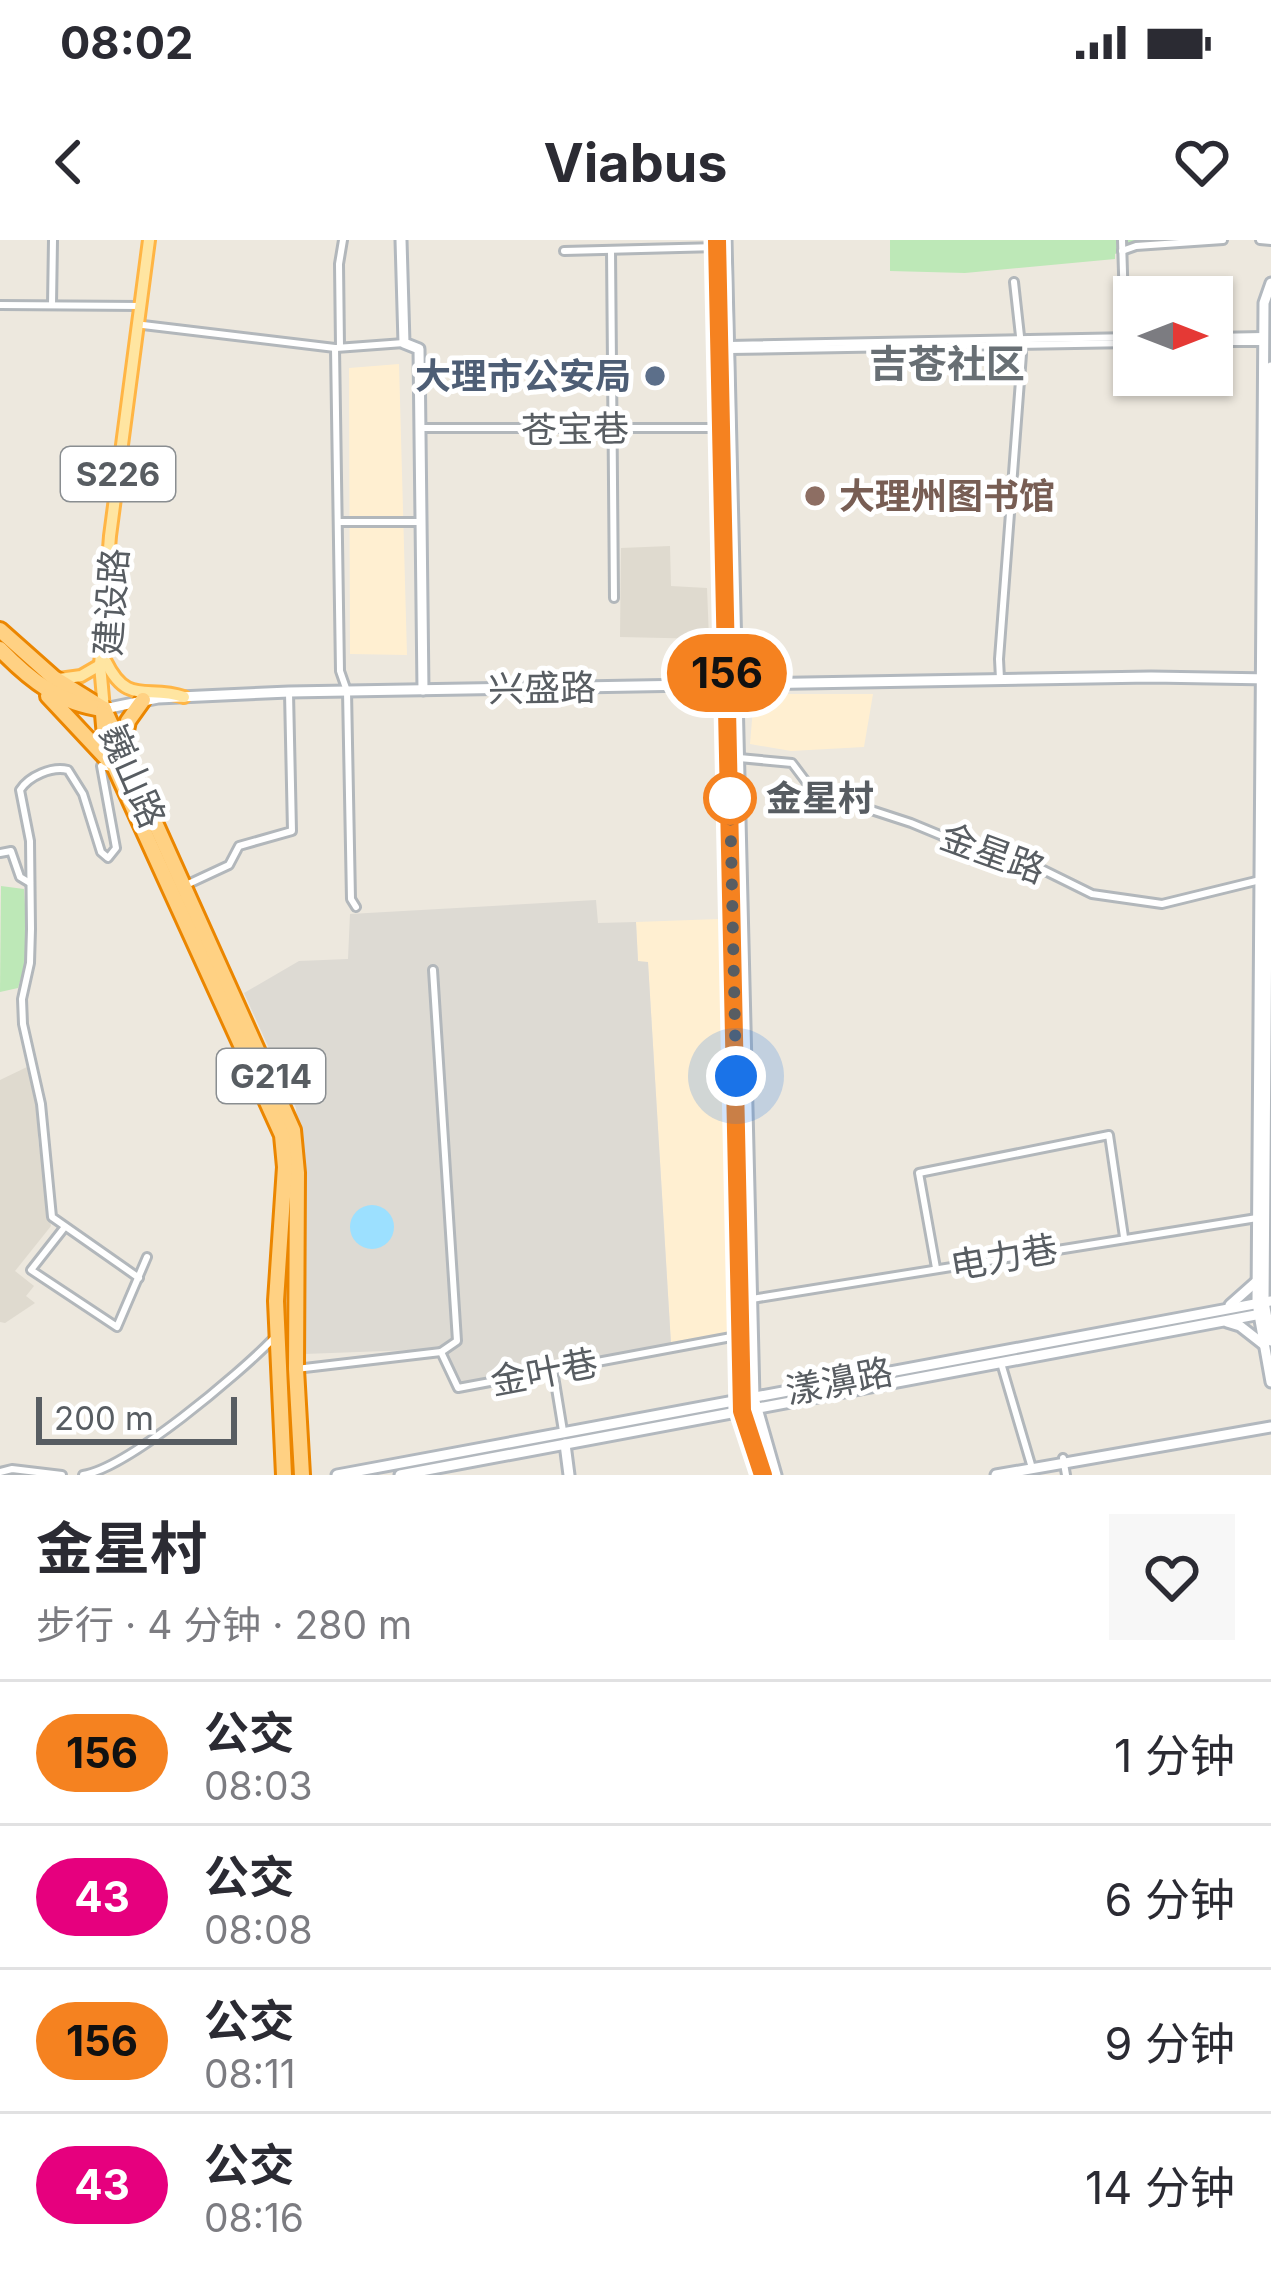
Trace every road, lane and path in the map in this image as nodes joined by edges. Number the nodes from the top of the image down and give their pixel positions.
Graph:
1 (53, 240) edge
2 (152, 240) edge
3 (343, 240) edge
4 (401, 240) edge
5 (1122, 240) edge
6 (1223, 240) edge
7 (1260, 240) edge
8 (1271, 241) edge
9 (720, 242) edge
10 (611, 250) junction
11 (1122, 250) junction
12 (564, 251) dead end
13 (1124, 276) edge
14 (1271, 281) edge
15 (1014, 282) dead end
16 (0, 305) edge
17 (52, 305) junction
18 (141, 306) junction
19 (143, 325) junction
20 (1233, 339) edge
21 (1263, 339) junction
22 (1113, 340) edge
23 (1020, 342) junction
24 (404, 343) junction
25 (336, 348) junction
26 (729, 348) junction
27 (1271, 367) edge
28 (420, 428) junction
29 (614, 428) junction
30 (726, 428) junction
31 (339, 522) junction
32 (421, 522) junction
33 (614, 598) dead end
34 (0, 630) edge
35 (0, 649) edge
36 (103, 664) junction
37 (1268, 677) edge
38 (54, 678) junction
39 (32, 680) junction
40 (1000, 680) junction
41 (732, 685) junction
42 (423, 690) junction
43 (346, 691) junction
44 (289, 692) junction
45 (184, 697) junction
46 (143, 700) junction
47 (104, 709) junction
48 (739, 758) junction
49 (113, 763) junction
50 (0, 853) edge
51 (1266, 873) edge
52 (30, 883) junction
53 (183, 886) junction
54 (356, 907) dead end
55 (433, 970) dead end
56 (1269, 991) edge
57 (285, 1125) junction
58 (290, 1182) junction
59 (1257, 1218) junction
60 (64, 1228) junction
61 (1124, 1237) junction
62 (147, 1257) dead end
63 (936, 1269) junction
64 (139, 1278) junction
65 (1264, 1280) edge
66 (752, 1299) junction
67 (1265, 1308) edge
68 (1222, 1315) junction
69 (277, 1335) junction
70 (742, 1335) junction
71 (1268, 1343) edge
72 (441, 1352) junction
73 (1000, 1363) junction
74 (296, 1369) junction
75 (553, 1370) junction
76 (1271, 1382) edge
77 (749, 1404) junction
78 (1271, 1424) edge
79 (563, 1431) junction
80 (565, 1444) junction
81 (1065, 1466) edge
82 (1032, 1468) junction
83 (0, 1472) edge
84 (62, 1475) edge
85 (83, 1475) edge
86 (284, 1475) edge
87 (302, 1475) edge
88 (337, 1475) edge
89 (400, 1475) edge
90 (569, 1475) edge
91 (763, 1475) edge
92 (776, 1475) edge
93 (996, 1475) edge

1 - 17 street
2 - 18 main road, 建设路 / S226
2 - 19 main road, 建设路 / S226
3 - 25 street
4 - 24 main road
5 - 11 street
6 - 11 street
7 - 8 street
9 - 10 street
9 - 26 main road
9 - 30 main road
10 - 12 street
10 - 29 street
11 - 13 street
14 - 21 main road
15 - 23 street
16 - 17 street
17 - 18 street
18 - 36 main road, 建设路 / S226
19 - 25 street
19 - 36 main road, 建设路 / S226
20 - 21 street
21 - 37 main road
22 - 23 street
23 - 26 street
23 - 40 street
24 - 25 street
24 - 28 main road
25 - 31 street
26 - 30 main road
27 - 37 main road
28 - 29 street, 苍宝巷
28 - 32 main road
29 - 30 street, 苍宝巷
29 - 33 street
30 - 41 main road
31 - 32 street
31 - 43 street
32 - 42 main road
34 - 38 highway
35 - 39 highway
36 - 38 main road
36 - 45 main road
36 - 47 main road, 建设路 / S226
37 - 40 main road, 兴盛路
37 - 51 main road
38 - 47 highway
39 - 47 highway
39 - 49 highway
40 - 41 main road, 兴盛路
41 - 42 main road, 兴盛路
41 - 48 main road
41 - 70 main road
42 - 43 main road, 兴盛路
43 - 44 main road, 兴盛路
43 - 54 street
44 - 45 main road, 兴盛路
44 - 53 street
45 - 46 main road, 兴盛路
46 - 47 main road, 兴盛路
46 - 49 highway
47 - 49 highway, 巍山路 / G214
48 - 51 street, 金星路
48 - 66 main road
49 - 52 street
49 - 53 highway, 巍山路 / G214
49 - 57 highway, 巍山路 / G214
50 - 52 street
51 - 56 main road
51 - 59 main road
52 - 60 street
53 - 57 highway, 巍山路 / G214
55 - 72 street
56 - 65 main road
57 - 58 highway, 巍山路 / G214
58 - 69 highway, 巍山路 / G214
58 - 74 highway, 巍山路 / G214
59 - 61 street, 电力巷
59 - 65 main road
60 - 64 street
60 - 64 street
61 - 63 street, 电力巷
61 - 63 street
62 - 64 street
63 - 66 street, 电力巷
65 - 67 main road
65 - 68 main road
66 - 77 main road
67 - 68 main road, 漾濞路
67 - 71 main road
68 - 71 main road
68 - 73 main road, 漾濞路
68 - 77 main road, 漾濞路
69 - 85 street
69 - 86 highway, 巍山路 / G214
70 - 75 street, 金叶巷
70 - 77 main road
71 - 76 main road
72 - 74 street, 金叶巷
72 - 75 street, 金叶巷
73 - 77 main road, 漾濞路
73 - 82 street
74 - 87 highway, 巍山路 / G214
75 - 79 street
77 - 79 main road, 漾濞路
77 - 80 main road, 漾濞路
77 - 91 main road
77 - 92 main road
78 - 81 main road
79 - 88 main road, 漾濞路
80 - 89 main road, 漾濞路
80 - 90 main road
81 - 82 main road
82 - 93 main road
83 - 84 street

